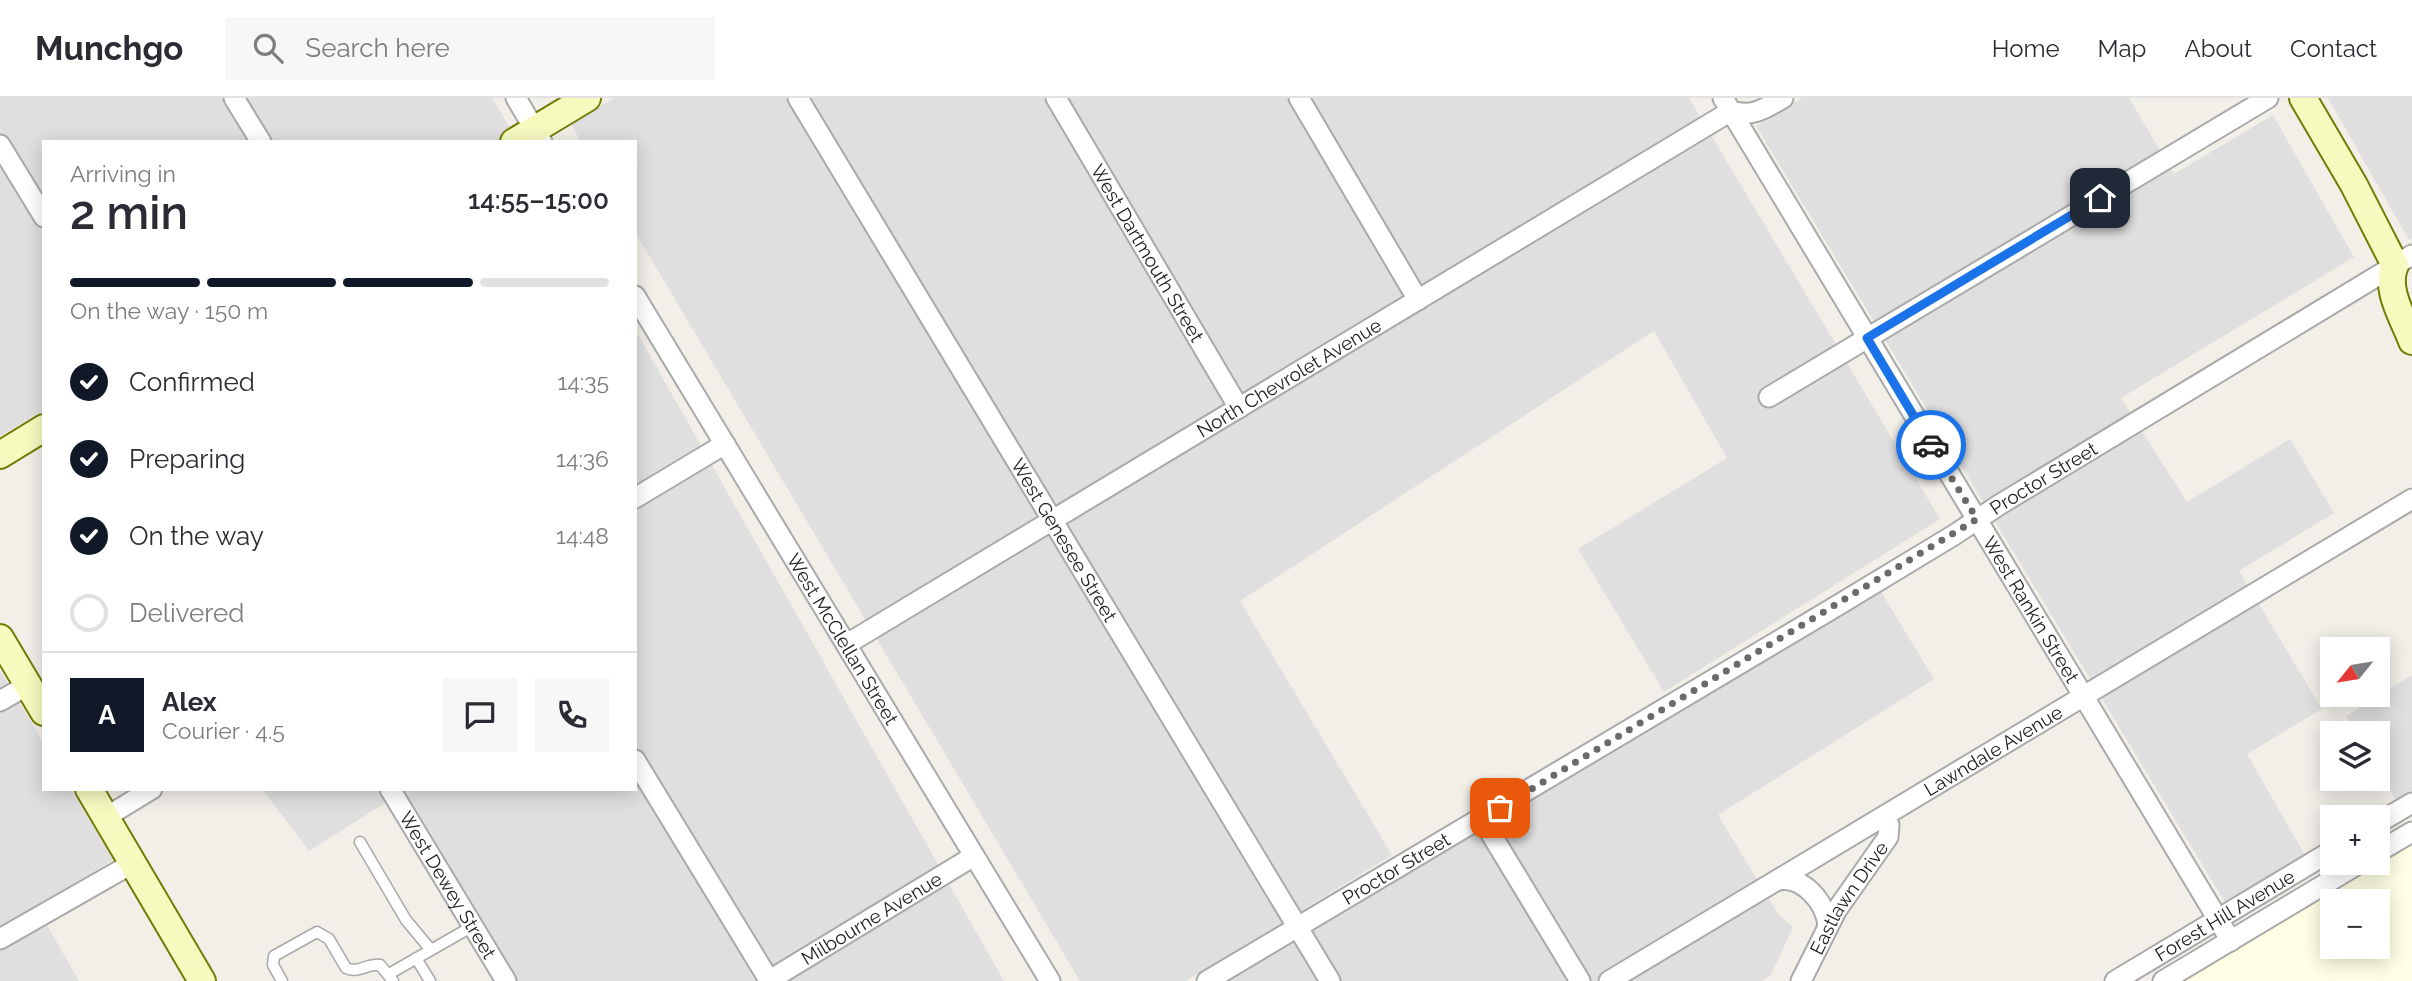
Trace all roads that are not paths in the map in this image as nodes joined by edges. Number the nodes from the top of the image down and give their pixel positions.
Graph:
1 (234, 98) edge
2 (516, 98) edge
3 (587, 98) edge
4 (797, 98) edge
5 (1056, 98) edge
6 (1299, 98) edge
7 (1783, 98) edge
8 (2268, 98) edge
9 (2303, 98) edge
10 (1729, 102) edge
11 (530, 138) edge
12 (260, 140) edge
13 (0, 145) edge
14 (42, 214) edge
15 (2406, 264) edge
16 (637, 299) edge
17 (1418, 300) junction
18 (1867, 338) junction
19 (2412, 341) edge
20 (1769, 397) dead end
21 (1239, 408) junction
22 (42, 429) edge
23 (725, 444) junction
24 (0, 455) edge
25 (637, 498) edge
26 (2412, 499) edge
27 (1977, 519) junction
28 (1053, 520) junction
29 (0, 638) edge
30 (846, 644) junction
31 (28, 685) junction
32 (2083, 696) junction
33 (0, 701) edge
34 (42, 709) edge
35 (637, 763) edge
36 (90, 791) edge
37 (149, 791) edge
38 (391, 791) edge
39 (2412, 803) edge
40 (1885, 816) junction
41 (2390, 816) edge
42 (106, 817) junction
43 (1482, 819) junction
44 (2412, 832) edge
45 (360, 842) dead end
46 (2390, 845) edge
47 (974, 856) junction
48 (2320, 858) edge
49 (132, 863) junction
50 (2329, 875) edge
51 (2340, 875) edge
52 (1778, 880) junction
53 (2330, 881) junction
54 (2218, 919) junction
55 (473, 926) junction
56 (1298, 926) junction
57 (1828, 926) junction
58 (0, 939) edge
59 (2231, 941) junction
60 (430, 950) junction
61 (416, 958) junction
62 (391, 978) edge
63 (202, 981) edge
64 (282, 981) edge
65 (430, 981) edge
66 (506, 981) edge
67 (768, 981) edge
68 (1050, 981) edge
69 (1207, 981) edge
70 (1330, 981) edge
71 (1580, 981) edge
72 (1609, 981) edge
73 (1801, 981) edge
74 (2115, 981) edge
75 (2164, 981) edge

1 - 12 street
2 - 11 street
3 - 11 street
4 - 28 street, West Genesee Street
5 - 21 street, West Dartmouth Street
6 - 17 street
7 - 10 street, North Chevrolet Avenue
8 - 18 street
9 - 15 street
10 - 17 street, North Chevrolet Avenue
10 - 18 street, West Rankin Street
13 - 14 street
15 - 19 street
15 - 27 street, Proctor Street
16 - 23 street, West McClellan Street
17 - 21 street, North Chevrolet Avenue
18 - 20 street
18 - 27 street, West Rankin Street
21 - 28 street, North Chevrolet Avenue
22 - 24 street
23 - 25 street
23 - 30 street, West McClellan Street
26 - 32 street, Lawndale Avenue
27 - 32 street, West Rankin Street
27 - 43 street, Proctor Street
28 - 30 street, North Chevrolet Avenue
28 - 56 street, West Genesee Street
29 - 31 street
30 - 47 street, West McClellan Street
31 - 33 street
31 - 34 street
32 - 40 street, Lawndale Avenue
32 - 54 street, West Rankin Street
35 - 67 street
36 - 42 street
37 - 42 street
38 - 55 street, West Dewey Street
39 - 41 street
40 - 52 street, Lawndale Avenue
40 - 57 street, Eastlawn Drive
42 - 49 street
43 - 56 street, Proctor Street
43 - 71 street
44 - 46 street
45 - 60 lane
47 - 67 street, Milbourne Avenue
47 - 68 street, West McClellan Street
48 - 54 street, Forest Hill Avenue
49 - 58 street
49 - 63 street
50 - 53 street
51 - 53 street, Forest Hill Avenue
52 - 57 street
52 - 72 street, Lawndale Avenue
53 - 59 street, Forest Hill Avenue
54 - 59 street, West Rankin Street
54 - 74 street, Forest Hill Avenue
55 - 60 lane
55 - 66 street, West Dewey Street
56 - 69 street, Proctor Street
56 - 70 street, West Genesee Street
57 - 73 street, Eastlawn Drive
59 - 75 street, Forest Hill Avenue
60 - 61 lane
61 - 62 lane
61 - 65 lane
62 - 64 lane

